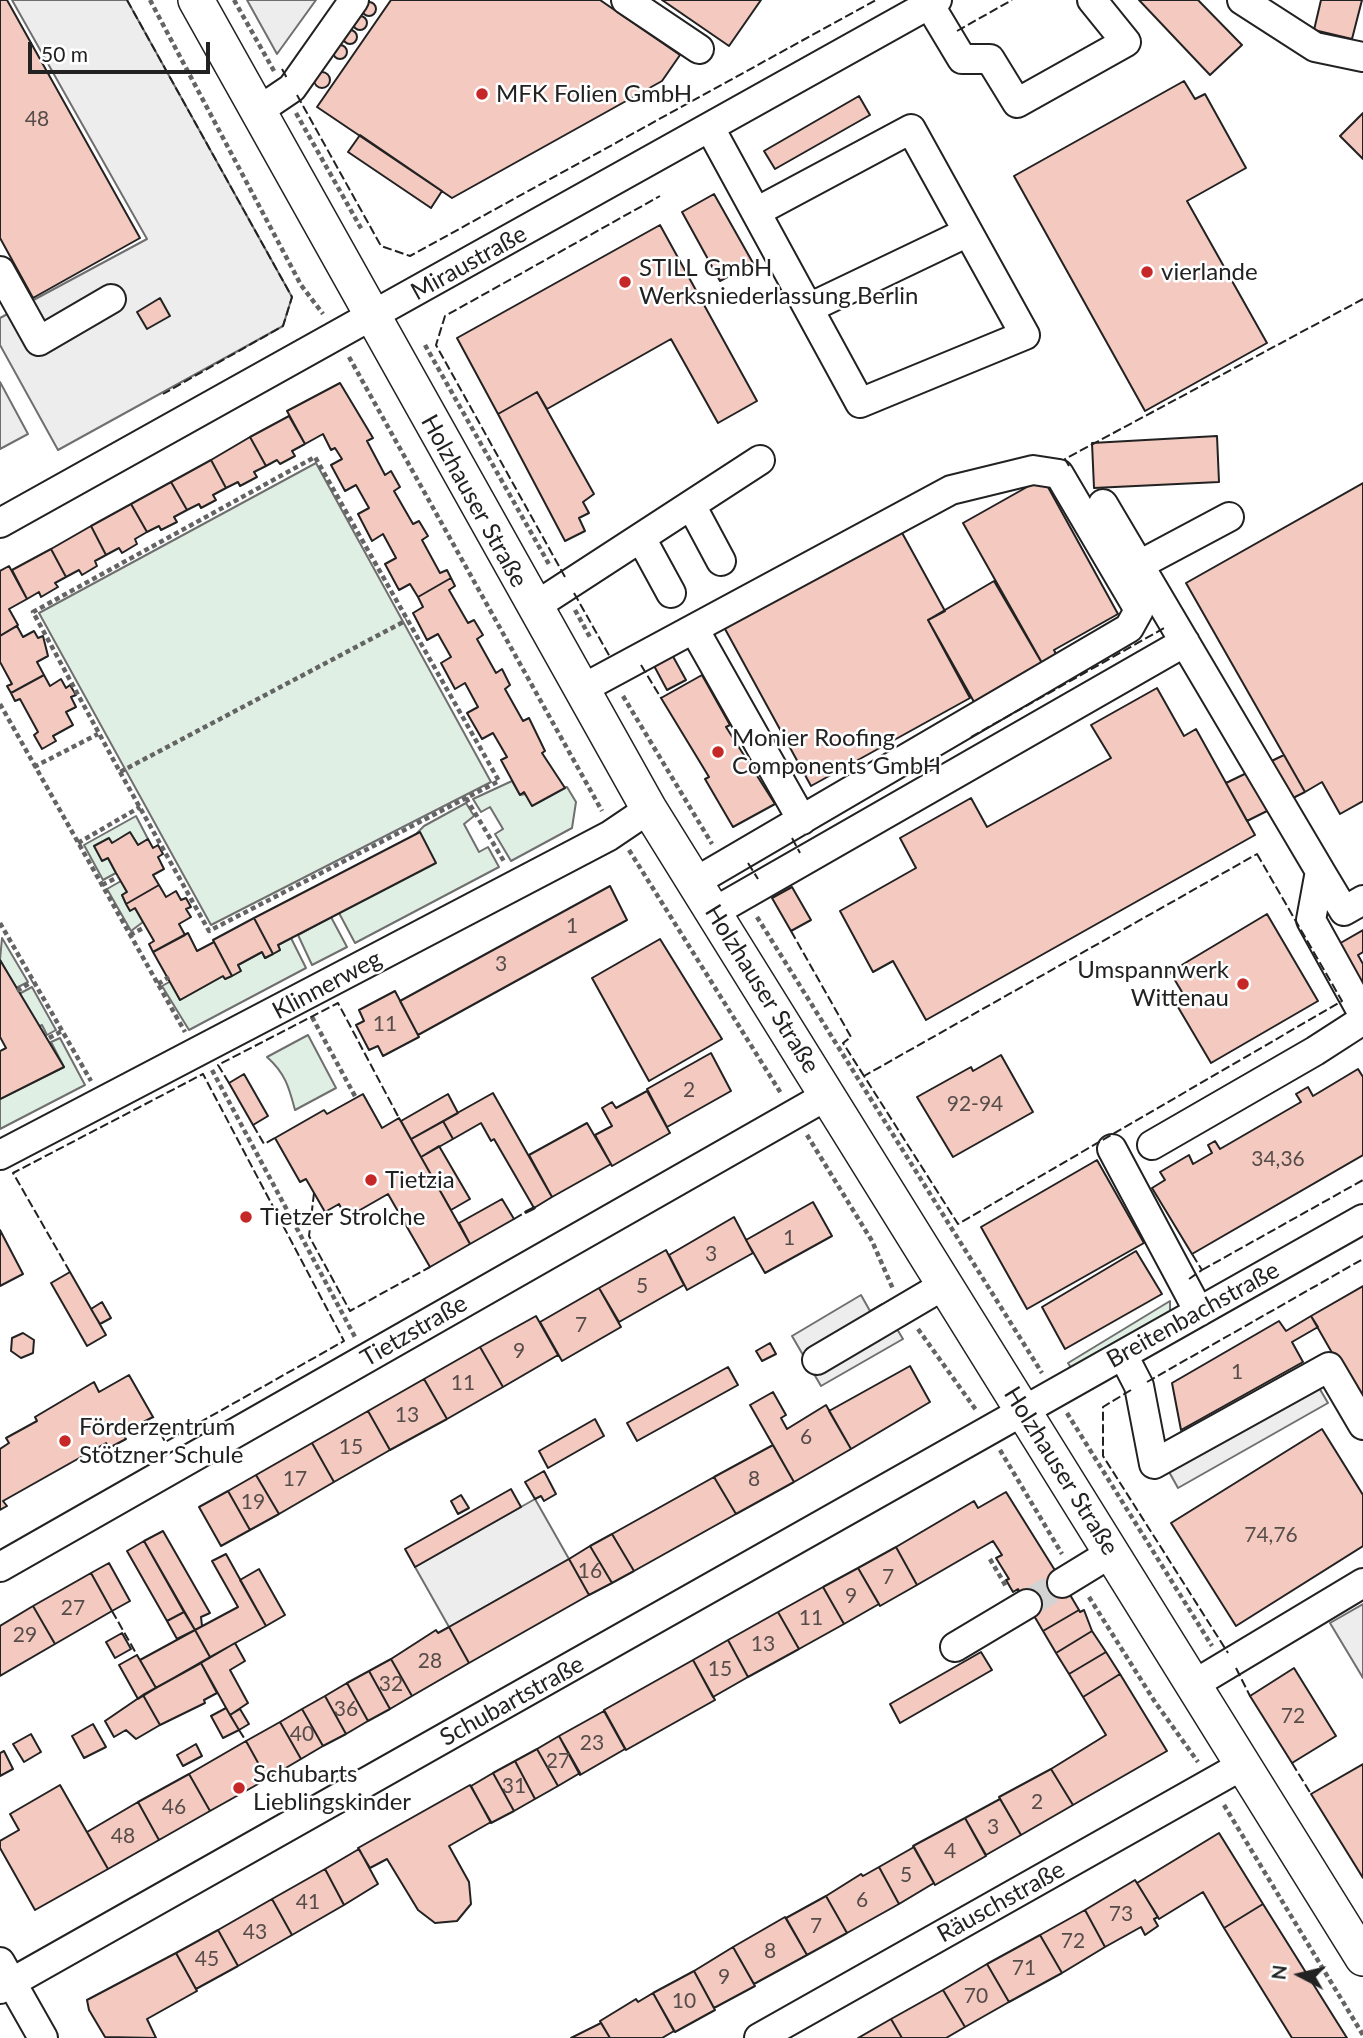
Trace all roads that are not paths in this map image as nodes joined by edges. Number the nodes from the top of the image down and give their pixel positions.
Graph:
1 (196, 0) edge
2 (354, 0) edge
3 (625, 0) edge
4 (1092, 0) edge
5 (1242, 0) edge
6 (933, 2) edge
7 (699, 49) dead end
8 (1363, 57) edge
9 (272, 102) junction
10 (710, 128) junction
11 (756, 212) junction
12 (968, 232) junction
13 (0, 271) edge
14 (111, 299) dead end
15 (808, 308) junction
16 (371, 317) junction
17 (760, 460) dead end
18 (1103, 504) dead end
19 (691, 505) junction
20 (1229, 517) dead end
21 (0, 523) edge
22 (641, 538) junction
23 (721, 561) dead end
24 (1139, 565) junction
25 (671, 593) dead end
26 (534, 607) junction
27 (694, 629) junction
28 (1185, 642) junction
29 (580, 690) junction
30 (649, 809) junction
31 (802, 820) junction
32 (1320, 871) junction
33 (695, 882) junction
34 (1363, 900) edge
35 (714, 912) junction
36 (1363, 1014) edge
37 (1363, 1020) edge
38 (828, 1095) junction
39 (1152, 1144) dead end
40 (1112, 1149) dead end
41 (0, 1154) edge
42 (1363, 1219) edge
43 (946, 1284) junction
44 (1199, 1312) junction
45 (1123, 1355) junction
46 (817, 1360) dead end
47 (1024, 1411) junction
48 (1363, 1425) edge
49 (1111, 1553) junction
50 (0, 1567) edge
51 (1069, 1579) tunnel mouth
52 (1363, 1583) edge
53 (1023, 1607) tunnel mouth
54 (955, 1647) dead end
55 (1194, 1685) junction
56 (1243, 1765) junction
57 (1363, 1958) edge
58 (4, 1978) edge
59 (43, 2038) edge
60 (759, 2038) edge

1 - 9 main road, Holzhauser Straße
2 - 9 street
3 - 7 street
4 - 6 street
5 - 8 street
6 - 10 street, Miraustraße
9 - 16 main road, Holzhauser Straße
10 - 11 street
10 - 16 street, Miraustraße
11 - 12 street
11 - 15 street
12 - 15 street
12 - 15 street
13 - 14 street
16 - 21 street, Miraustraße
16 - 26 main road, Holzhauser Straße
17 - 19 street
18 - 24 street
19 - 22 street
19 - 23 street
20 - 24 street
22 - 25 street
22 - 26 street
24 - 28 street
26 - 29 main road, Holzhauser Straße
27 - 29 street
27 - 31 street
27 - 31 street
28 - 32 street
28 - 35 street
29 - 30 main road, Holzhauser Straße
30 - 33 main road, Holzhauser Straße
30 - 41 street, Klinnerweg
31 - 33 street
32 - 34 street
32 - 36 street
33 - 35 main road, Holzhauser Straße
35 - 38 main road, Holzhauser Straße
37 - 39 street
38 - 43 main road, Holzhauser Straße
38 - 50 street, Tietzstraße
40 - 44 street
42 - 44 street, Breitenbachstraße
43 - 46 street
43 - 47 main road, Holzhauser Straße
44 - 45 street, Breitenbachstraße
45 - 47 street, Breitenbachstraße
45 - 48 street
47 - 49 main road, Holzhauser Straße
47 - 58 street, Schubartstraße
49 - 51 street
49 - 55 main road, Holzhauser Straße
52 - 55 street
53 - 54 street
55 - 56 main road, Holzhauser Straße
56 - 57 main road, Holzhauser Straße
56 - 60 street, Räuschstraße
58 - 59 street

